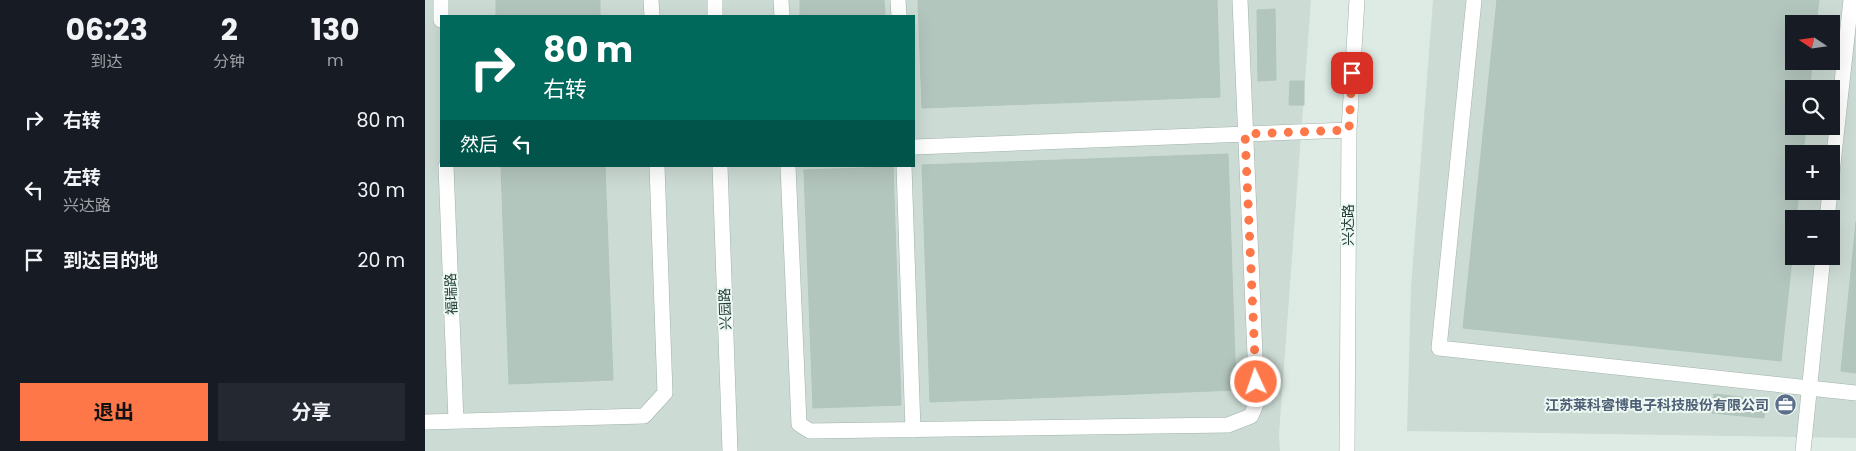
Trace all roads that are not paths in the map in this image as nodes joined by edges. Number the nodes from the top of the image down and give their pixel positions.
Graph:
1 (441, 0) edge
2 (651, 0) edge
3 (715, 0) edge
4 (781, 0) edge
5 (898, 0) edge
6 (1240, 0) edge
7 (1357, 0) edge
8 (1474, 0) edge
9 (1851, 0) edge
10 (441, 15) edge
11 (652, 15) edge
12 (715, 15) edge
13 (782, 15) edge
14 (899, 15) edge
15 (1349, 130) junction
16 (1245, 134) junction
17 (1835, 145) edge
18 (915, 147) edge
19 (447, 167) edge
20 (657, 167) edge
21 (720, 167) edge
22 (788, 167) edge
23 (904, 167) edge
24 (1822, 265) edge
25 (1809, 388) junction
26 (1856, 393) edge
27 (455, 421) junction
28 (425, 422) edge
29 (913, 430) junction
30 (729, 451) edge
31 (1347, 451) edge
32 (1803, 451) edge

1 - 10 street
2 - 11 street
3 - 12 street
4 - 13 street
5 - 14 street
6 - 16 street
7 - 15 street, 兴达路
8 - 25 street
9 - 17 street
15 - 16 street
15 - 31 street, 兴达路
16 - 18 street
16 - 29 street
19 - 27 street, 福瑞路
20 - 27 street
21 - 30 street, 兴园路
22 - 29 street
23 - 29 street
24 - 25 street
25 - 26 street
25 - 32 street
27 - 28 street

